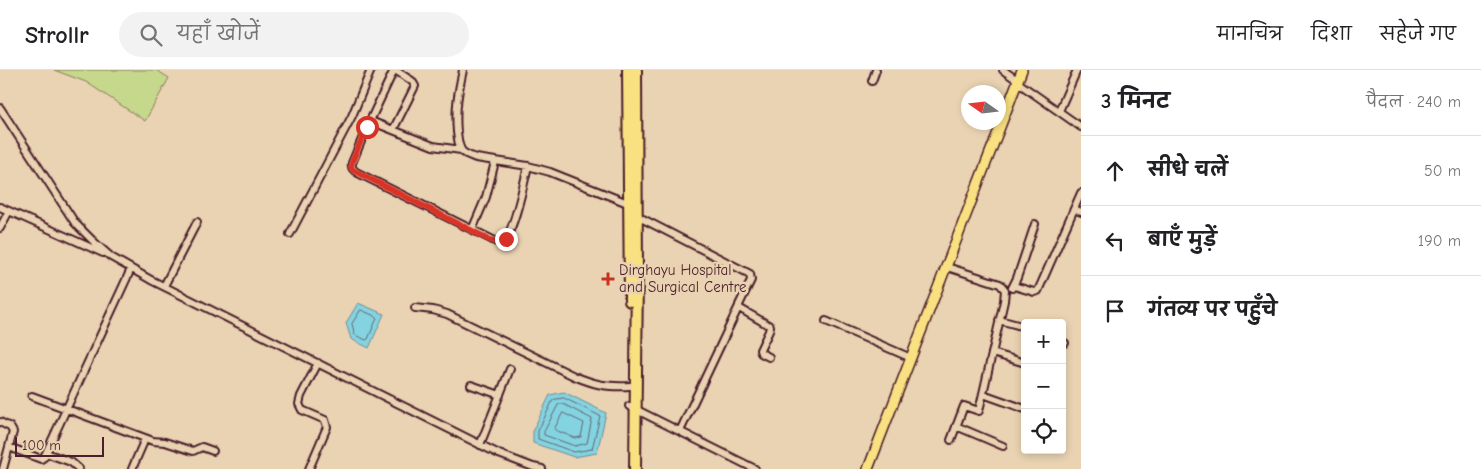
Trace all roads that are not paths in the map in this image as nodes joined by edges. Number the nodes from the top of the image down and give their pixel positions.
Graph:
1 (371, 70) edge
2 (394, 70) edge
3 (463, 70) edge
4 (628, 70) edge
5 (636, 70) edge
6 (876, 70) edge
7 (1002, 70) edge
8 (1022, 70) edge
9 (1077, 70) edge
10 (872, 81) dead end
11 (1017, 81) junction
12 (0, 108) edge
13 (1059, 112) junction
14 (370, 123) junction
15 (1081, 127) edge
16 (393, 130) junction
17 (461, 150) junction
18 (495, 162) junction
19 (528, 166) junction
20 (1081, 194) edge
21 (630, 204) junction
22 (0, 207) edge
23 (1074, 209) junction
24 (9, 211) junction
25 (1081, 212) edge
26 (637, 216) junction
27 (197, 222) dead end
28 (1035, 224) dead end
29 (0, 228) edge
30 (472, 230) junction
31 (290, 234) dead end
32 (111, 257) junction
33 (946, 267) junction
34 (130, 269) junction
35 (164, 286) junction
36 (1014, 286) junction
37 (1004, 287) junction
38 (740, 305) junction
39 (415, 308) dead end
40 (1000, 320) junction
41 (826, 322) dead end
42 (1021, 327) edge
43 (992, 352) junction
44 (769, 357) dead end
45 (911, 358) junction
46 (1021, 362) edge
47 (318, 363) junction
48 (510, 369) dead end
49 (471, 385) dead end
50 (630, 386) junction
51 (983, 394) junction
52 (500, 395) junction
53 (32, 396) dead end
54 (633, 407) junction
55 (66, 409) junction
56 (1022, 409) edge
57 (0, 422) edge
58 (956, 426) junction
59 (680, 431) junction
60 (145, 439) junction
61 (950, 440) dead end
62 (480, 445) junction
63 (1003, 446) dead end
64 (9, 447) junction
65 (213, 451) dead end
66 (46, 453) junction
67 (3, 469) edge
68 (79, 469) edge
69 (132, 469) edge
70 (309, 469) edge
71 (542, 469) edge
72 (628, 469) edge
73 (635, 469) edge
74 (755, 469) edge
75 (868, 469) edge

1 - 31 street
2 - 14 street
2 - 16 street
3 - 17 street
4 - 21 highway
5 - 26 highway
6 - 10 street
7 - 11 street
8 - 11 main road
9 - 13 street
11 - 13 street
11 - 33 main road
12 - 32 street
13 - 15 street
14 - 16 street
14 - 30 street
16 - 17 street
17 - 18 street
18 - 19 street
18 - 30 street
19 - 21 street
19 - 30 street
20 - 23 street
21 - 50 highway
22 - 24 street
23 - 25 street
23 - 36 street
24 - 29 street
24 - 32 street
26 - 38 street
26 - 54 highway
27 - 35 street
28 - 36 street
32 - 34 street
33 - 37 street
33 - 45 main road
34 - 35 street
34 - 55 street
35 - 47 street
36 - 37 street
37 - 40 street
38 - 44 street
38 - 59 street
39 - 50 street
40 - 42 street
40 - 43 street
41 - 45 street
43 - 46 street
43 - 51 street
45 - 75 main road
47 - 62 street
47 - 70 street
48 - 52 street
49 - 52 street
50 - 54 highway
51 - 56 street
51 - 58 street
52 - 62 street
53 - 55 street
54 - 59 street
54 - 72 highway
54 - 73 highway
55 - 60 street
55 - 66 street
57 - 64 street
58 - 61 street
58 - 63 street
59 - 74 street
60 - 65 street
60 - 69 street
62 - 71 street
64 - 66 street
64 - 67 street
66 - 68 street

